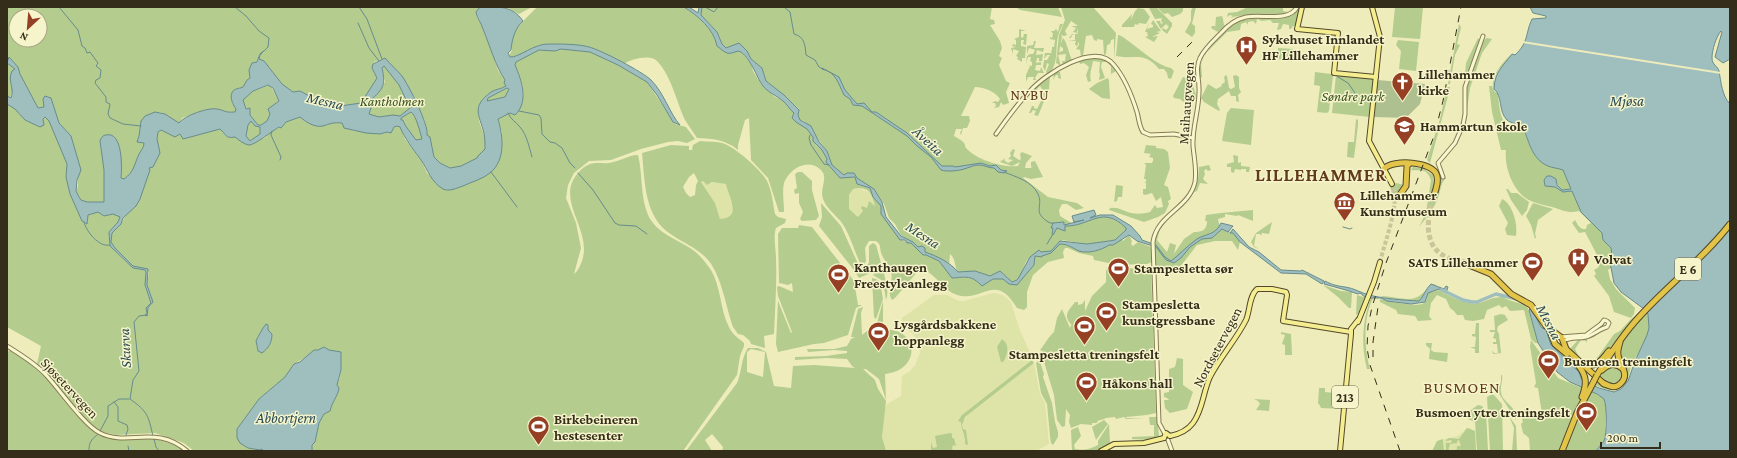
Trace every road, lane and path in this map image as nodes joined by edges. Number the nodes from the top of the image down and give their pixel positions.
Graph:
1 (1297, 7) edge
2 (1302, 7) edge
3 (1372, 7) edge
4 (1482, 36) dead end
5 (1376, 78) junction
6 (996, 134) dead end
7 (1193, 138) junction
8 (1409, 165) junction
9 (1386, 169) junction
10 (1443, 177) dead end
11 (1392, 183) tunnel mouth
12 (1399, 196) dead end
13 (1433, 198) tunnel mouth
14 (1730, 224) edge
15 (1380, 262) tunnel mouth
16 (1464, 263) tunnel mouth
17 (1601, 324) junction
18 (1604, 328) junction
19 (1351, 332) junction
20 (1560, 340) junction
21 (1619, 341) junction
22 (7, 346) edge
23 (1578, 362) junction
24 (1624, 370) junction
25 (1598, 373) junction
26 (1586, 392) junction
27 (1167, 437) junction
28 (187, 451) edge
29 (1101, 451) edge
30 (1172, 451) edge
31 (1340, 451) edge
32 (1562, 451) edge

1 - 7 street, Maihaugvegen
2 - 5 main road
3 - 5 main road
4 - 10 street
5 - 9 main road
6 - 7 street
7 - 27 street, Maihaugvegen
8 - 9 highway
8 - 12 highway
8 - 13 highway
9 - 11 main road
14 - 21 highway, E 6
15 - 19 main road, 213
16 - 20 highway, E 6
17 - 18 street
17 - 18 street
17 - 20 street
18 - 20 street
19 - 27 main road, Nordsetervegen
19 - 31 main road, 213
20 - 23 highway, E 6
21 - 23 highway, E 6
21 - 24 highway
21 - 25 highway, E 6
22 - 28 street, Sjøsetervegen
23 - 24 highway, E 6
23 - 26 highway, E 6
24 - 25 highway
25 - 26 highway, E 6, bridge
26 - 32 highway, E 6
27 - 29 main road, Nordsetervegen
27 - 30 street, Maihaugvegen

